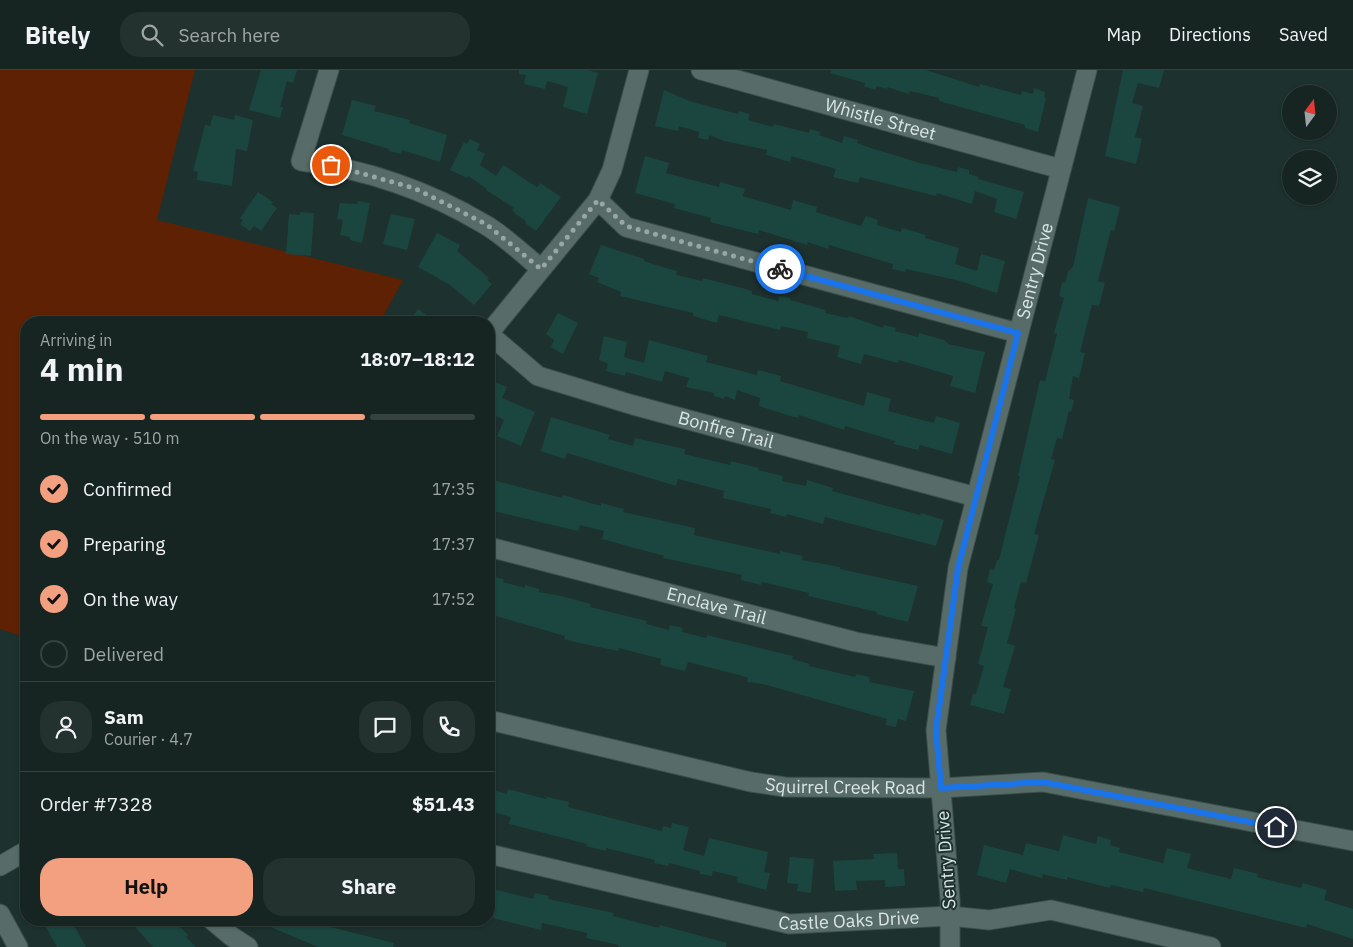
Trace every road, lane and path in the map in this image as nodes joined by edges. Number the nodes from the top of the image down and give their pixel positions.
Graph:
1 (328, 70) edge
2 (639, 70) edge
3 (701, 70) edge
4 (1087, 70) edge
5 (1061, 169) junction
6 (598, 200) junction
7 (541, 269) junction
8 (495, 326) edge
9 (1018, 333) junction
10 (495, 338) edge
11 (976, 497) junction
12 (495, 549) edge
13 (946, 658) junction
14 (495, 721) edge
15 (941, 788) junction
16 (1353, 841) edge
17 (20, 855) edge
18 (495, 855) edge
19 (0, 866) edge
20 (0, 914) edge
21 (950, 916) junction
22 (220, 926) edge
23 (18, 947) edge
24 (248, 947) edge
25 (950, 947) edge
26 (1211, 947) edge

1 - 7 street
2 - 6 street
3 - 5 street, Whistle Street
4 - 5 street, Sentry Drive
5 - 9 street, Sentry Drive
6 - 7 street
6 - 9 street
7 - 8 street
9 - 11 street, Sentry Drive
10 - 11 street, Bonfire Trail
11 - 13 street, Sentry Drive
12 - 13 street, Enclave Trail
13 - 15 street, Sentry Drive
14 - 15 street, Squirrel Creek Road
15 - 16 street, Squirrel Creek Road
15 - 21 street, Sentry Drive
17 - 19 street
18 - 21 street, Castle Oaks Drive
20 - 23 street
21 - 25 street, Sentry Drive
21 - 26 street, Castle Oaks Drive
22 - 24 street

